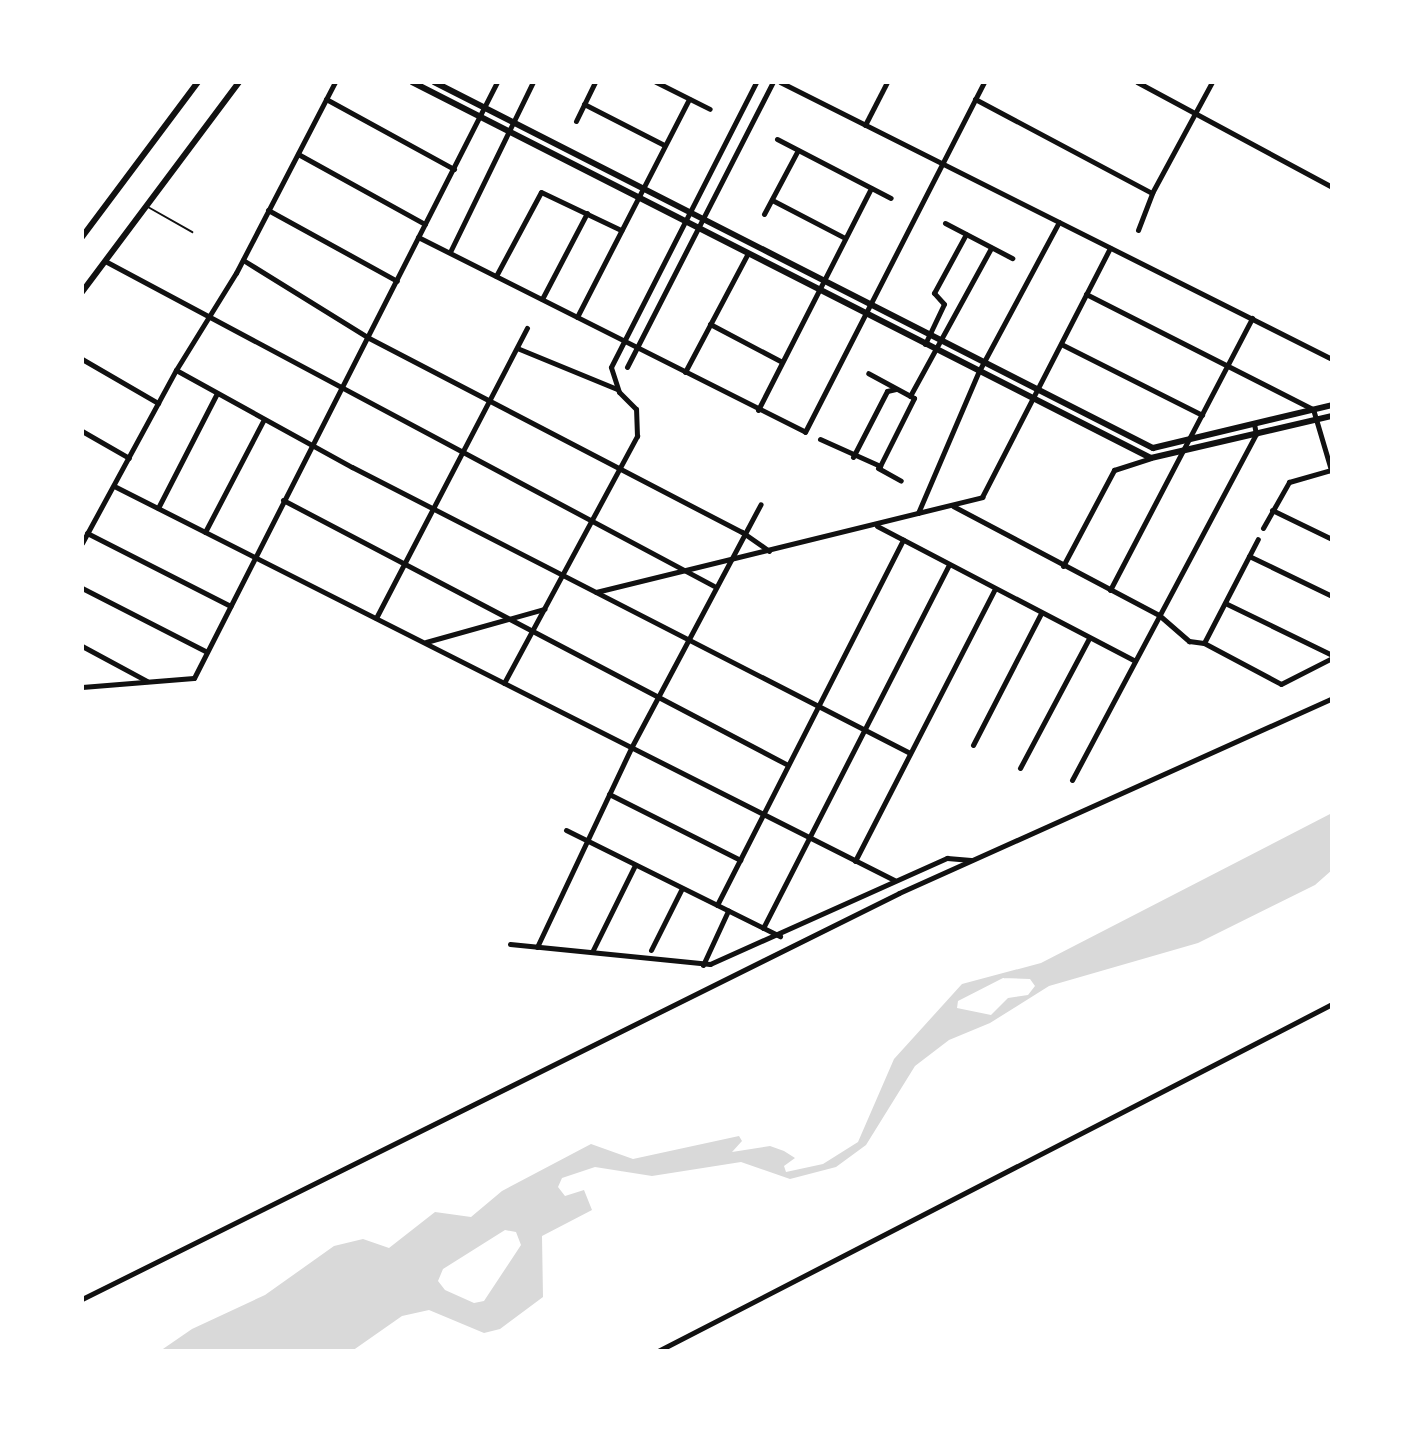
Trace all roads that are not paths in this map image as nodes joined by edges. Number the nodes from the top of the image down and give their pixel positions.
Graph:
1 (198, 82) edge
2 (239, 82) edge
3 (335, 82) edge
4 (412, 82) edge
5 (434, 82) edge
6 (497, 82) edge
7 (533, 82) edge
8 (595, 82) edge
9 (656, 82) edge
10 (756, 82) edge
11 (773, 82) edge
12 (780, 82) edge
13 (887, 82) edge
14 (984, 82) edge
15 (1137, 82) edge
16 (1212, 82) edge
17 (326, 99) junction
18 (689, 99) junction
19 (975, 99) junction
20 (584, 104) junction
21 (710, 109) dead end
22 (484, 110) junction
23 (1195, 113) junction
24 (479, 120) junction
25 (576, 121) dead end
26 (512, 125) junction
27 (865, 125) junction
28 (507, 134) junction
29 (777, 139) dead end
30 (664, 145) junction
31 (798, 150) junction
32 (298, 154) junction
33 (943, 163) junction
34 (454, 169) junction
35 (1332, 187) edge
36 (871, 188) junction
37 (641, 191) junction
38 (1152, 193) junction
39 (891, 198) dead end
40 (637, 199) junction
41 (772, 200) junction
42 (146, 206) junction
43 (268, 210) junction
44 (587, 213) junction
45 (764, 214) dead end
46 (689, 215) junction
47 (701, 221) junction
48 (1059, 222) junction
49 (684, 223) junction
50 (945, 223) dead end
51 (425, 224) junction
52 (697, 229) junction
53 (621, 230) junction
54 (1138, 230) dead end
55 (192, 232) dead end
56 (966, 234) junction
57 (82, 237) edge
58 (418, 237) junction
59 (845, 238) junction
60 (991, 248) junction
61 (1110, 248) junction
62 (450, 252) junction
63 (747, 255) junction
64 (1012, 258) dead end
65 (243, 260) junction
66 (105, 261) junction
67 (496, 276) junction
68 (397, 281) junction
69 (820, 287) junction
70 (82, 292) edge
71 (1086, 294) junction
72 (542, 299) junction
73 (870, 311) junction
74 (209, 317) junction
75 (577, 317) junction
76 (1252, 318) junction
77 (710, 324) junction
78 (527, 328) dead end
79 (367, 337) junction
80 (926, 340) junction
81 (624, 341) junction
82 (937, 341) junction
83 (1061, 344) junction
84 (517, 348) junction
85 (637, 348) junction
86 (934, 349) junction
87 (82, 359) edge
88 (1332, 359) edge
89 (782, 362) junction
90 (1228, 366) junction
91 (627, 367) dead end
92 (981, 368) junction
93 (176, 370) junction
94 (685, 372) junction
95 (868, 373) dead end
96 (617, 389) junction
97 (339, 390) junction
98 (898, 390) junction
99 (1038, 391) junction
100 (217, 393) junction
101 (910, 396) junction
102 (1034, 399) junction
103 (490, 402) junction
104 (158, 403) junction
105 (1332, 405) edge
106 (1313, 409) junction
107 (758, 410) junction
108 (1202, 415) junction
109 (1332, 416) edge
110 (264, 419) junction
111 (1318, 420) junction
112 (1254, 424) junction
113 (82, 431) edge
114 (1256, 434) junction
115 (820, 439) dead end
116 (1190, 440) junction
117 (311, 445) junction
118 (1184, 450) junction
119 (462, 454) junction
120 (853, 457) junction
121 (129, 458) junction
122 (1151, 458) junction
123 (880, 465) junction
124 (622, 468) junction
125 (1331, 471) edge
126 (901, 481) dead end
127 (114, 486) junction
128 (283, 500) junction
129 (761, 504) dead end
130 (952, 506) junction
131 (158, 508) junction
132 (434, 509) junction
133 (1272, 510) junction
134 (917, 514) junction
135 (592, 522) junction
136 (876, 525) junction
137 (1263, 528) dead end
138 (205, 532) junction
139 (742, 532) junction
140 (87, 533) junction
141 (1258, 539) dead end
142 (1332, 539) edge
143 (903, 540) junction
144 (82, 543) edge
145 (770, 551) junction
146 (1249, 556) junction
147 (254, 557) junction
148 (727, 562) junction
149 (405, 564) junction
150 (949, 565) junction
151 (1063, 566) junction
152 (684, 570) junction
153 (563, 575) junction
154 (714, 586) junction
155 (82, 588) edge
156 (995, 589) junction
157 (1110, 590) junction
158 (595, 592) junction
159 (1332, 596) edge
160 (1225, 603) junction
161 (230, 606) junction
162 (544, 609) junction
163 (1041, 613) junction
164 (1159, 615) junction
165 (376, 618) junction
166 (509, 619) junction
167 (532, 631) junction
168 (1089, 638) junction
169 (687, 639) junction
170 (426, 643) junction
171 (1204, 643) junction
172 (82, 646) edge
173 (207, 652) junction
174 (1332, 657) edge
175 (1135, 661) junction
176 (148, 682) junction
177 (504, 683) junction
178 (82, 687) edge
179 (658, 696) junction
180 (1332, 698) edge
181 (818, 706) junction
182 (865, 730) junction
183 (973, 745) dead end
184 (631, 748) junction
185 (910, 753) junction
186 (788, 765) junction
187 (1020, 768) dead end
188 (1072, 780) dead end
189 (609, 794) junction
190 (763, 815) junction
191 (566, 830) dead end
192 (809, 838) junction
193 (587, 841) junction
194 (740, 860) junction
195 (972, 860) junction
196 (855, 861) junction
197 (635, 865) junction
198 (894, 880) junction
199 (682, 888) junction
200 (717, 905) junction
201 (728, 911) junction
202 (763, 928) junction
203 (780, 936) junction
204 (510, 944) dead end
205 (537, 947) junction
206 (651, 950) dead end
207 (592, 952) junction
208 (703, 965) junction
209 (1332, 1004) edge
210 (82, 1299) edge
211 (658, 1351) edge

1 - 57 street
2 - 42 street
3 - 17 street
4 - 24 street
5 - 22 street
6 - 22 street
7 - 26 street
8 - 20 street
9 - 18 street
10 - 46 street
11 - 47 street
12 - 27 street
13 - 27 street
14 - 19 street
15 - 23 street
16 - 23 street
17 - 32 street
17 - 34 street
18 - 21 street
18 - 30 street
19 - 33 street
19 - 38 street
20 - 25 street
20 - 30 street
22 - 24 street
22 - 26 street
23 - 35 street
23 - 38 street
24 - 28 street
24 - 34 street
26 - 28 street
26 - 37 street
27 - 33 street
28 - 40 street
28 - 62 street
29 - 31 street
30 - 37 street
31 - 36 street
31 - 41 street
32 - 43 street
32 - 51 street
33 - 48 street
33 - 73 street
34 - 51 street
36 - 39 street
36 - 59 street
37 - 40 street
37 - 46 street
38 - 54 street
40 - 49 street
40 - 53 street
41 - 45 street
41 - 59 street
42 - 55 lane
42 - 66 street
43 - 65 street
43 - 68 street
44 - 53 street
44 - 67 street
44 - 72 street
46 - 47 street
46 - 49 street
47 - 52 street
47 - 69 street
48 - 61 street
48 - 92 street
49 - 52 street
49 - 81 street
50 - 56 street
51 - 58 street
52 - 63 street
52 - 85 street
53 - 75 street
56 - 60 street
56 - 80 street
58 - 62 street
58 - 68 street
59 - 69 street
60 - 64 street
60 - 82 street
61 - 71 street
61 - 76 street
62 - 67 street
63 - 69 street
63 - 77 street
65 - 74 street
65 - 79 street
66 - 70 street
66 - 74 street
67 - 72 street
68 - 79 street
69 - 73 street
69 - 89 street
71 - 83 street
71 - 90 street
72 - 75 street
73 - 80 street
73 - 107 street
74 - 93 street
74 - 97 street
75 - 81 street
76 - 88 street
76 - 90 street
77 - 89 street
77 - 94 street
78 - 84 street
79 - 97 street
79 - 103 street
80 - 82 street
80 - 86 street
81 - 85 street
81 - 96 street
82 - 86 street
82 - 92 street
83 - 99 street
83 - 108 street
84 - 96 street
84 - 103 street
85 - 91 street
85 - 94 street
86 - 92 street
86 - 101 street
87 - 104 street
89 - 107 street
90 - 106 street
90 - 108 street
92 - 99 street
92 - 102 street
92 - 134 street
93 - 100 street
93 - 104 street
94 - 107 street
95 - 98 street
96 - 124 street
97 - 117 street
97 - 119 street
98 - 101 street
98 - 120 street
99 - 102 street
99 - 116 street
100 - 110 street
100 - 131 street
101 - 123 street
102 - 122 street
102 - 130 street
103 - 119 street
103 - 124 street
104 - 121 street
105 - 106 street
106 - 111 street
106 - 112 street
108 - 116 street
109 - 111 street
110 - 117 street
110 - 138 street
111 - 114 street
111 - 125 street
112 - 114 street
112 - 116 street
113 - 121 street
114 - 118 street
114 - 164 street
115 - 120 street
116 - 118 street
117 - 128 street
117 - 132 street
118 - 122 street
118 - 157 street
119 - 132 street
119 - 135 street
120 - 123 street
121 - 127 street
122 - 151 street
123 - 126 street
124 - 135 street
124 - 139 street
125 - 133 street
127 - 131 street
127 - 140 street
128 - 147 street
128 - 149 street
129 - 139 street
130 - 134 street
130 - 151 street
131 - 138 street
132 - 149 street
132 - 153 street
133 - 137 street
133 - 142 street
134 - 136 street
135 - 152 street
135 - 153 street
136 - 143 street
136 - 145 street
138 - 147 street
139 - 145 street
139 - 148 street
140 - 144 street
140 - 161 street
141 - 146 street
143 - 150 street
143 - 181 street
145 - 148 street
146 - 159 street
146 - 160 street
147 - 161 street
147 - 165 street
148 - 152 street
148 - 154 street
149 - 165 street
149 - 166 street
150 - 156 street
150 - 182 street
151 - 157 street
152 - 154 street
152 - 158 street
153 - 158 street
153 - 162 street
154 - 169 street
155 - 173 street
156 - 163 street
156 - 185 street
157 - 164 street
158 - 169 street
160 - 171 street
160 - 174 street
161 - 173 street
162 - 166 street
162 - 167 street
163 - 168 street
163 - 183 street
164 - 171 street
164 - 175 street
165 - 170 street
166 - 167 street
166 - 170 street
167 - 177 street
167 - 179 street
168 - 175 street
168 - 187 street
169 - 179 street
169 - 181 street
170 - 177 street
171 - 174 street
172 - 176 street
173 - 176 street
175 - 188 street
176 - 178 street
177 - 184 street
179 - 184 street
179 - 186 street
180 - 195 street
181 - 182 street
181 - 186 street
182 - 185 street
182 - 192 street
184 - 189 street
184 - 190 street
185 - 196 street
186 - 190 street
189 - 193 street
189 - 194 street
190 - 192 street
190 - 194 street
191 - 193 street
192 - 196 street
192 - 202 street
193 - 197 street
193 - 205 street
194 - 200 street
195 - 198 street
195 - 210 street
196 - 198 street
197 - 199 street
197 - 207 street
198 - 203 street
199 - 200 street
199 - 206 street
200 - 201 street
201 - 202 street
201 - 208 street
202 - 203 street
203 - 208 street
204 - 205 street
205 - 207 street
207 - 208 street
209 - 211 street

